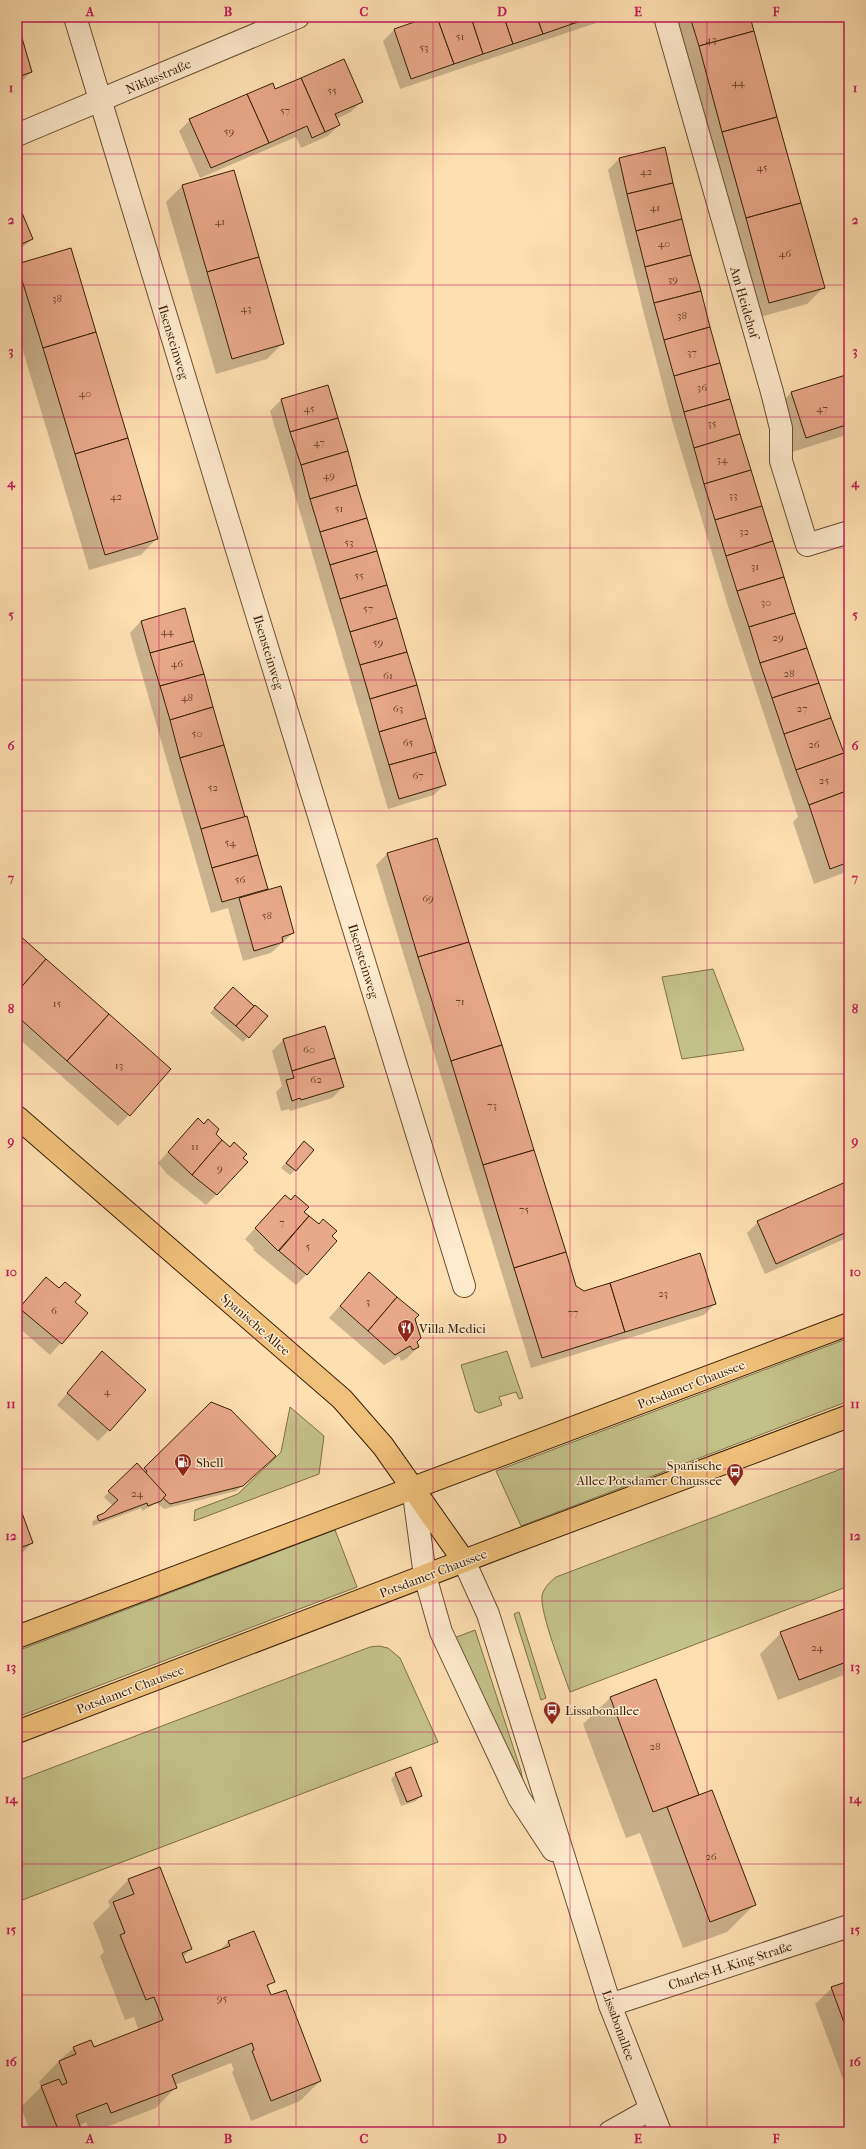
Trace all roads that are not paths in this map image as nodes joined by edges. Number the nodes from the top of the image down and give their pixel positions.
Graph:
1 (76, 17) edge
2 (298, 17) edge
3 (665, 17) edge
4 (101, 101) junction
5 (17, 135) edge
6 (849, 532) edge
7 (17, 1117) edge
8 (464, 1286) dead end
9 (849, 1324) edge
10 (849, 1416) edge
11 (413, 1487) junction
12 (464, 1561) junction
13 (425, 1576) junction
14 (18, 1635) edge
15 (17, 1732) edge
16 (568, 1872) junction
17 (849, 1926) edge
18 (610, 2005) junction
19 (651, 2109) junction
20 (610, 2132) edge
21 (660, 2132) edge

1 - 4 street, Ilsensteinweg
2 - 4 street, Niklasstraße
3 - 6 street, Am Heidehof
4 - 5 street, Niklasstraße
4 - 8 street, Ilsensteinweg
7 - 11 main road, Spanische Allee
9 - 11 main road, Potsdamer Chaussee
10 - 12 main road, Potsdamer Chaussee
11 - 12 main road, Spanische Allee
11 - 13 street, Lissabonallee
11 - 14 main road, Potsdamer Chaussee
12 - 13 main road, Potsdamer Chaussee
12 - 16 street, Lissabonallee
13 - 15 main road, Potsdamer Chaussee
13 - 16 street, Lissabonallee
16 - 18 street, Lissabonallee
17 - 18 street, Charles-H.-King-Straße
18 - 19 street, Lissabonallee
19 - 20 street
19 - 21 street, Lissabonallee

